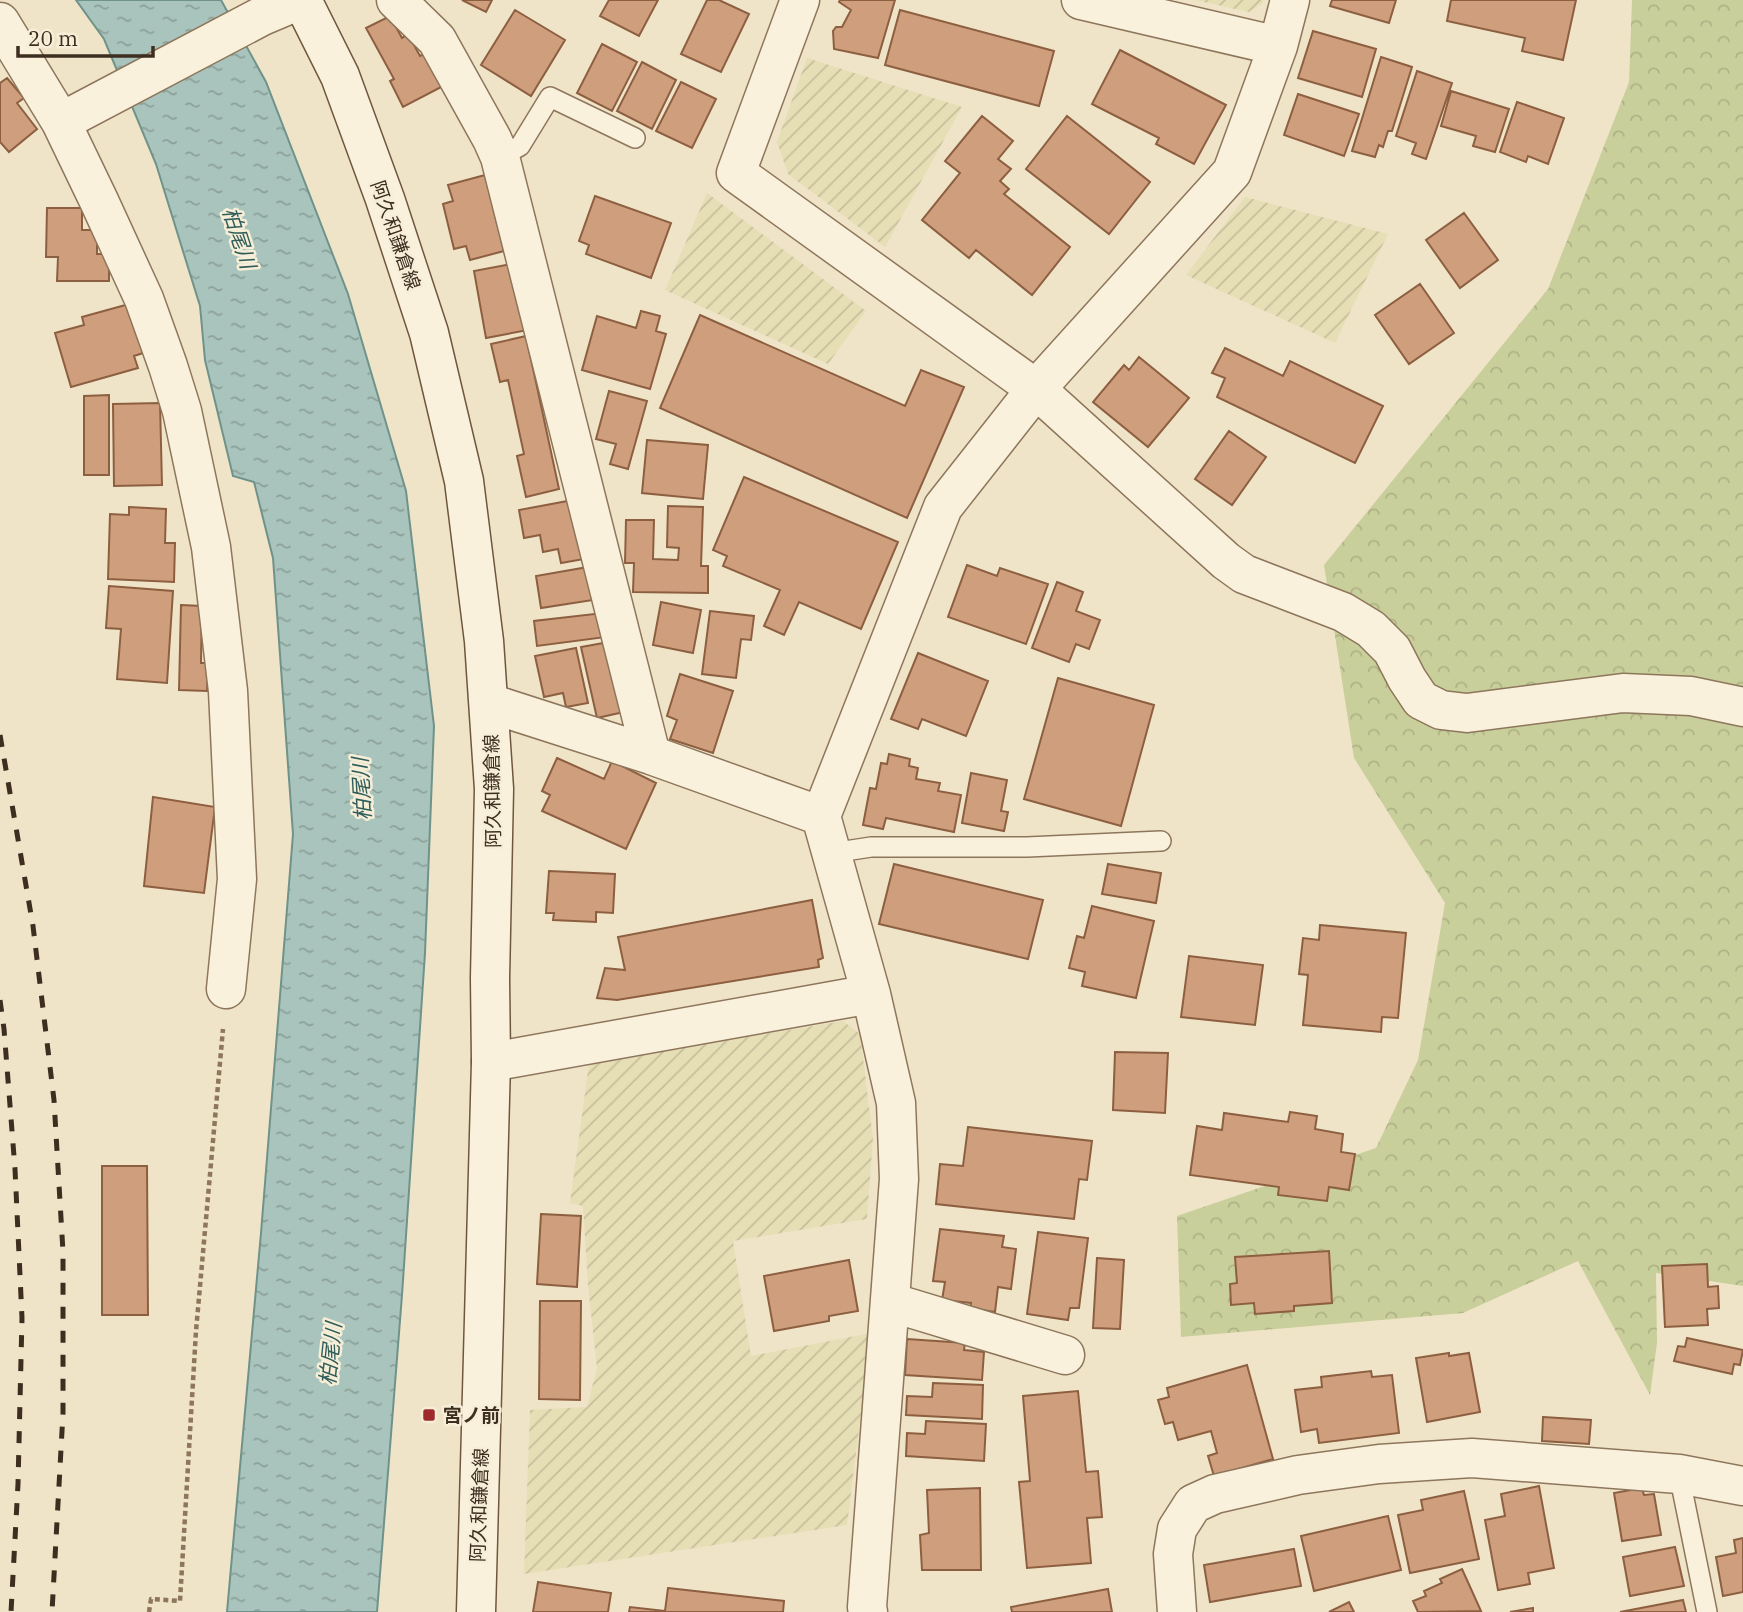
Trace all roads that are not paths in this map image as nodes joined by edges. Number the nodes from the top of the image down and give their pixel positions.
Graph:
1 (301, 0) edge
2 (396, 0) edge
3 (800, 0) edge
4 (1081, 0) edge
5 (1290, 0) edge
6 (0, 22) edge
7 (1278, 46) junction
8 (68, 118) junction
9 (635, 138) dead end
10 (500, 157) junction
11 (1036, 388) junction
12 (489, 703) junction
13 (1743, 707) edge
14 (651, 755) junction
15 (821, 816) junction
16 (1161, 841) dead end
17 (832, 853) junction
18 (226, 989) road end
19 (871, 994) junction
20 (491, 1062) junction
21 (890, 1302) junction
22 (1065, 1355) dead end
23 (1679, 1474) junction
24 (1743, 1486) edge
25 (476, 1612) edge
26 (868, 1612) edge
27 (1177, 1612) edge
28 (1706, 1612) edge

1 - 8 street
1 - 12 street, 阿久和鎌倉線
2 - 10 street
3 - 11 street
4 - 7 street
5 - 7 street
6 - 8 street
7 - 11 street
8 - 18 street
9 - 10 lane
10 - 14 street
11 - 13 street
11 - 15 street
12 - 14 street
12 - 20 street, 阿久和鎌倉線
14 - 15 street
15 - 17 street
16 - 17 lane
17 - 19 street
19 - 20 street
19 - 21 street
20 - 25 street, 阿久和鎌倉線
21 - 22 street
21 - 26 street
23 - 24 street
23 - 27 street
23 - 28 lane

